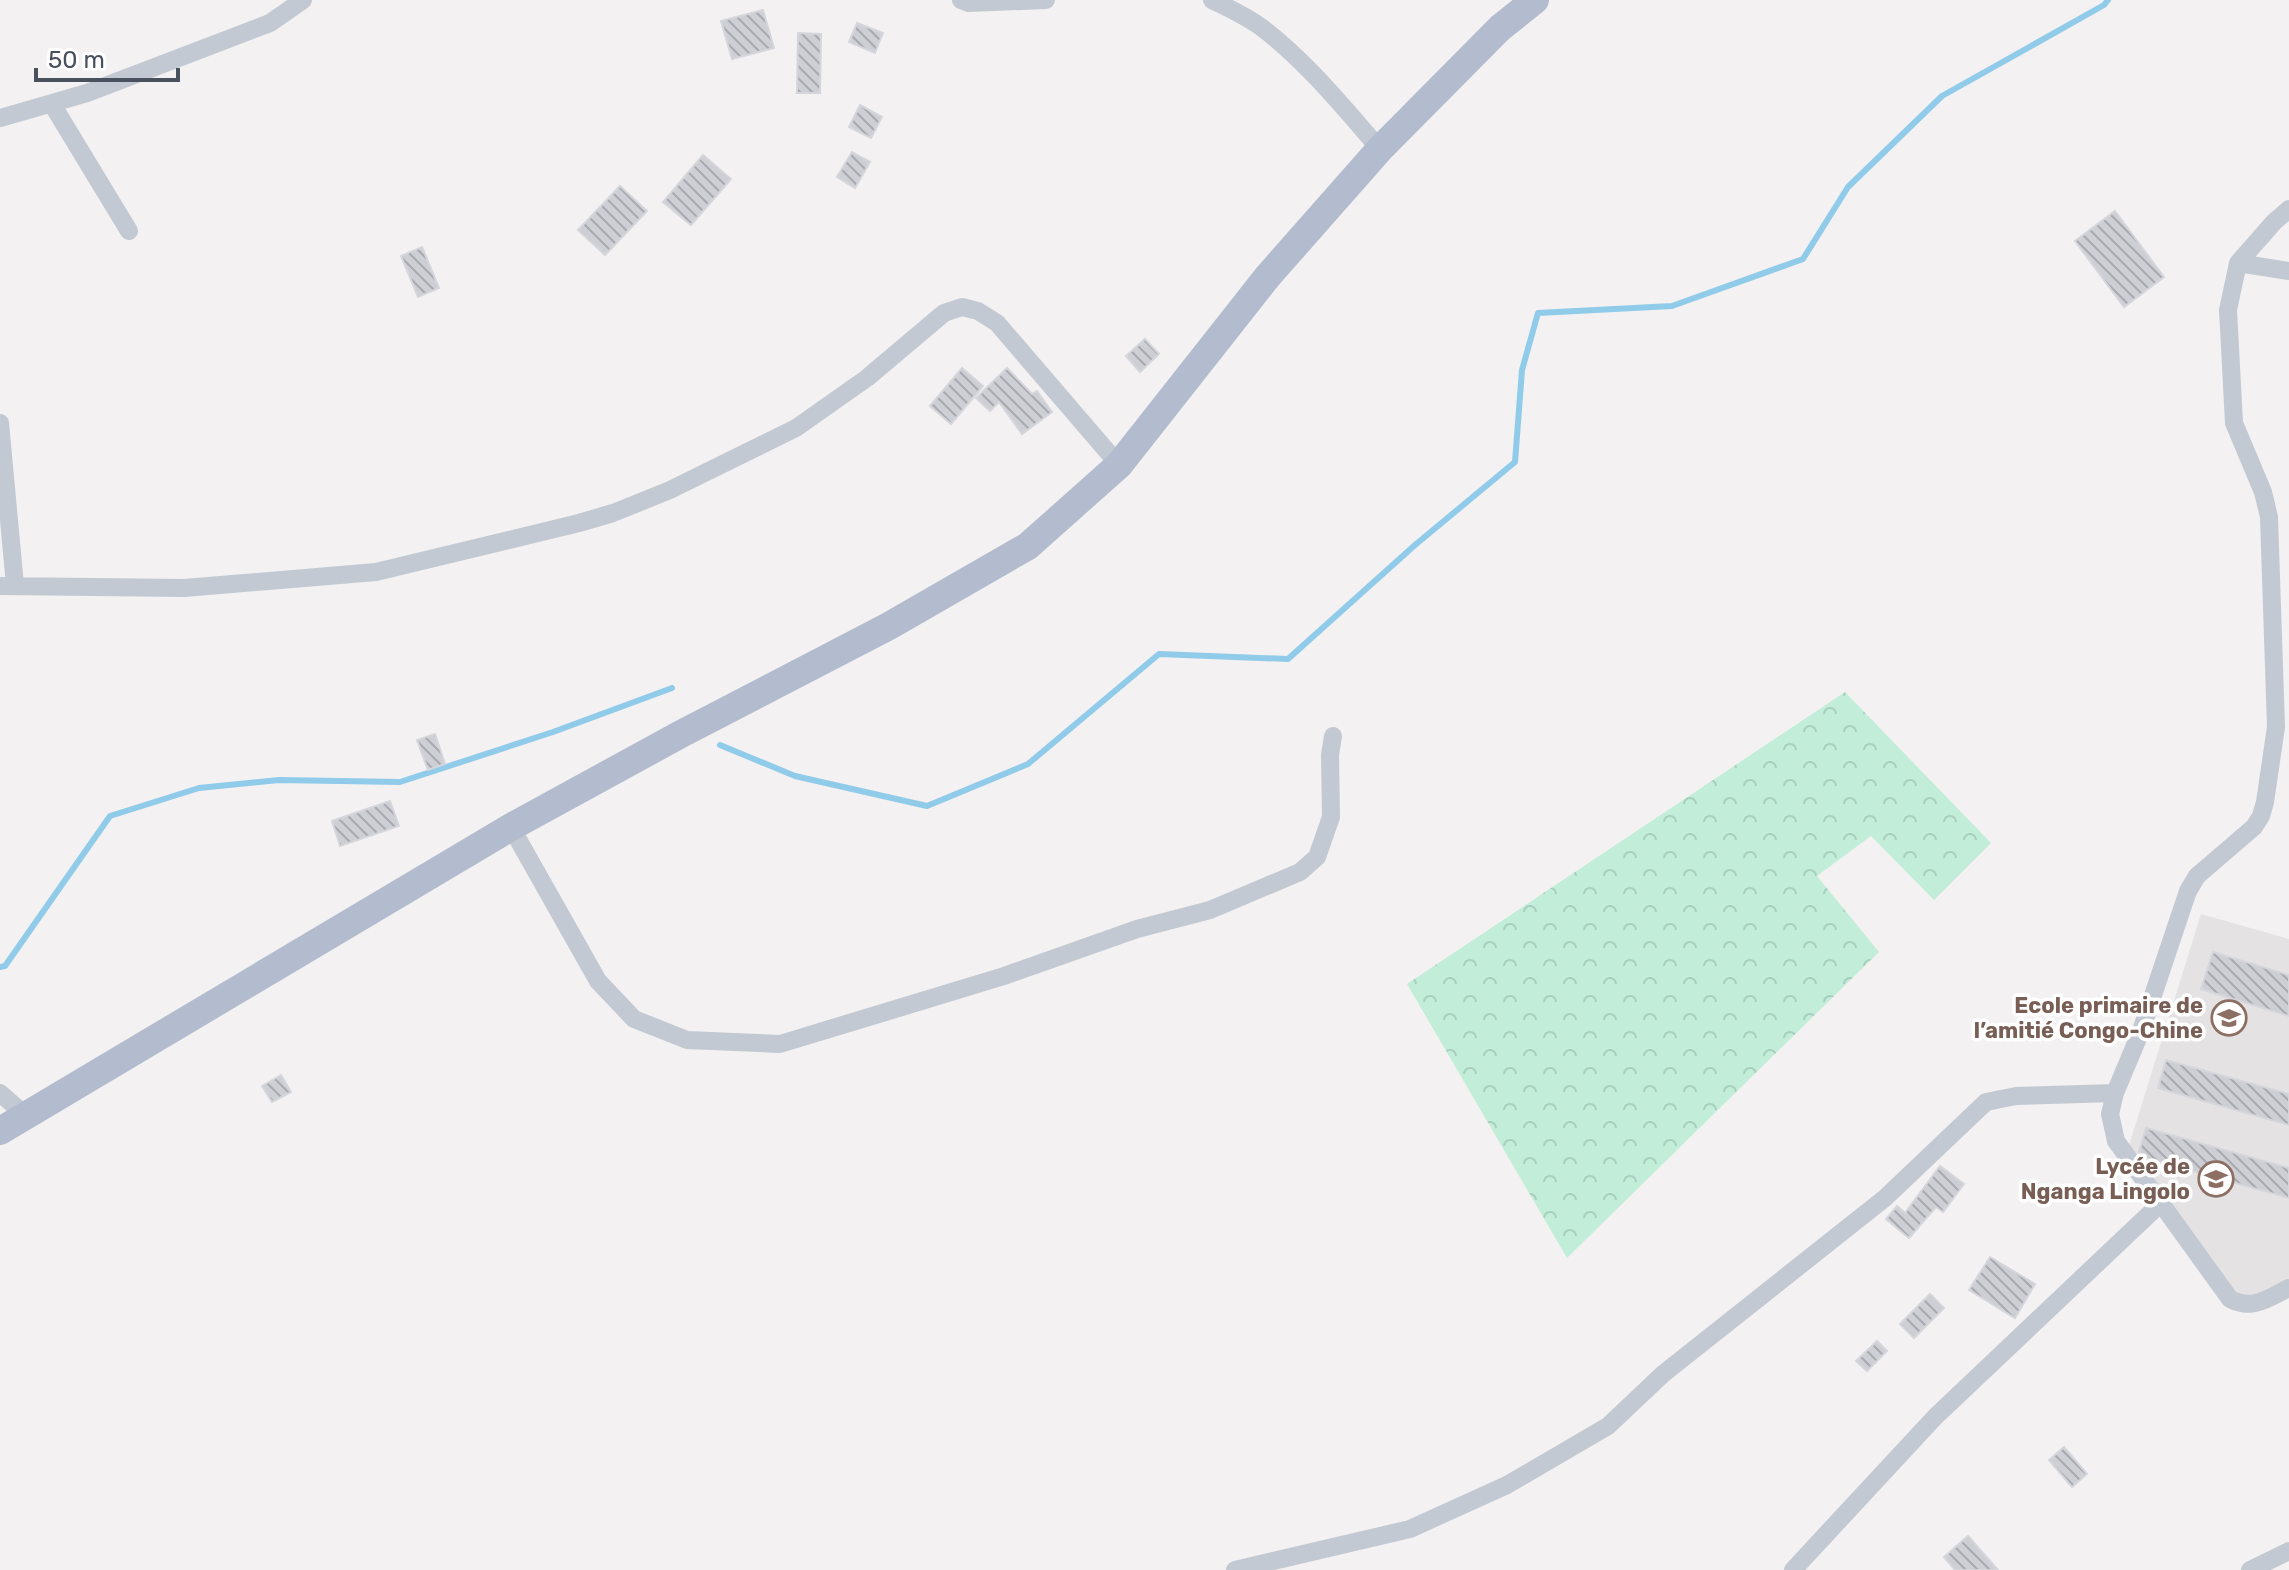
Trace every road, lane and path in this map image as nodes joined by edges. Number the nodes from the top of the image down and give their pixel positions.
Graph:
1 (303, 0) edge
2 (961, 0) edge
3 (1046, 0) edge
4 (1212, 0) edge
5 (1535, 0) edge
6 (52, 104) junction
7 (0, 118) edge
8 (1380, 149) junction
9 (2289, 209) edge
10 (129, 231) dead end
11 (2238, 263) junction
12 (2289, 271) edge
13 (0, 423) edge
14 (1119, 465) junction
15 (7, 586) edge
16 (2283, 728) edge
17 (1333, 736) dead end
18 (511, 827) junction
19 (0, 1093) edge
20 (2115, 1093) junction
21 (26, 1116) junction
22 (0, 1131) edge
23 (2161, 1203) junction
24 (2289, 1288) edge
25 (2289, 1551) edge
26 (1235, 1570) edge
27 (1793, 1570) edge
28 (2250, 1570) edge

1 - 6 street
2 - 3 street
4 - 8 street
5 - 8 main road
6 - 7 street
6 - 10 street
8 - 14 main road
9 - 11 street
11 - 12 street
11 - 16 street
13 - 15 street
14 - 15 street
14 - 18 main road
16 - 20 street
17 - 18 street
18 - 21 main road
19 - 21 street
20 - 23 street
20 - 26 street
21 - 22 main road
23 - 24 street
23 - 27 street
25 - 28 street

